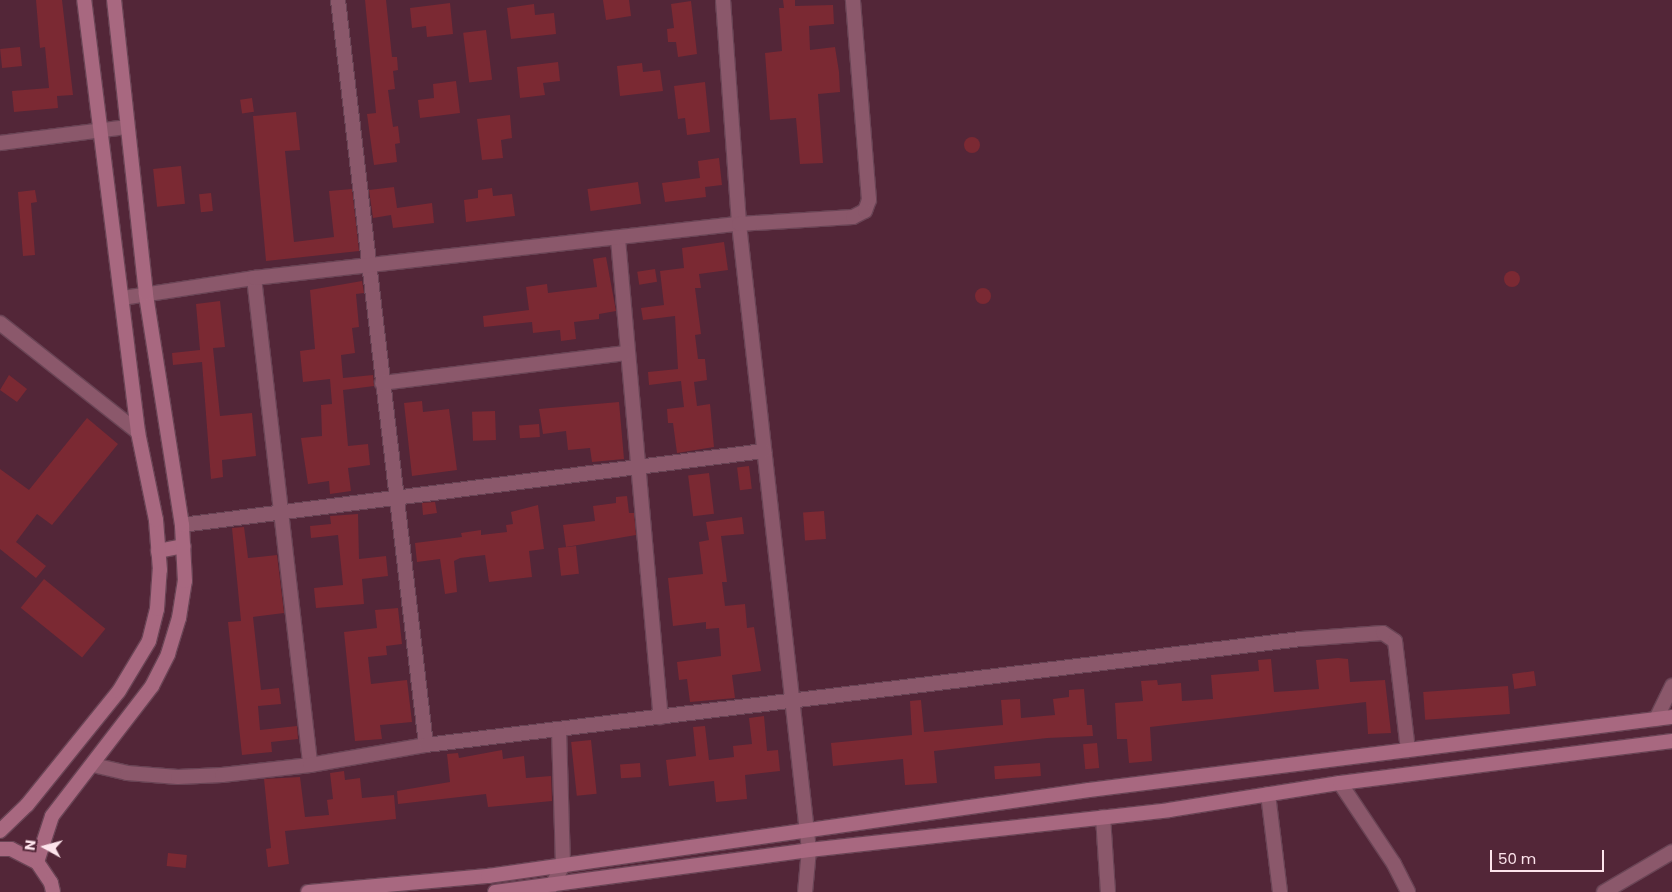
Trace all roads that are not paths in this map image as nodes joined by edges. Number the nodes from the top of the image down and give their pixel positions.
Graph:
1 (84, 0) edge
2 (114, 0) edge
3 (338, 0) edge
4 (723, 0) edge
5 (852, 0) edge
6 (127, 127) junction
7 (99, 130) junction
8 (0, 142) edge
9 (740, 224) junction
10 (618, 239) junction
11 (368, 265) junction
12 (254, 278) junction
13 (146, 294) junction
14 (122, 298) junction
15 (0, 323) edge
16 (627, 353) junction
17 (382, 383) junction
18 (138, 432) junction
19 (764, 451) junction
20 (641, 468) junction
21 (395, 496) junction
22 (280, 514) junction
23 (182, 525) junction
24 (184, 546) junction
25 (158, 551) junction
26 (1672, 686) edge
27 (795, 702) junction
28 (661, 717) junction
29 (1672, 717) edge
30 (1656, 719) junction
31 (559, 729) junction
32 (1672, 742) edge
33 (426, 745) junction
34 (1408, 750) junction
35 (93, 765) junction
36 (310, 765) junction
37 (1340, 783) junction
38 (1268, 794) junction
39 (1103, 817) junction
40 (807, 828) junction
41 (0, 831) edge
42 (0, 849) edge
43 (809, 850) junction
44 (1672, 852) edge
45 (37, 862) junction
46 (563, 865) junction
47 (551, 887) junction
48 (53, 892) edge
49 (308, 892) edge
50 (495, 892) edge
51 (805, 892) edge
52 (1108, 892) edge
53 (1280, 892) edge
54 (1408, 892) edge
55 (1604, 892) edge

1 - 7 main road
2 - 6 main road
3 - 11 street
4 - 9 street
5 - 9 street
6 - 7 street
6 - 13 main road
7 - 8 street
7 - 14 main road
9 - 10 street
9 - 19 street
10 - 11 street
10 - 16 street
11 - 12 street
11 - 17 street
12 - 13 street
12 - 22 street
13 - 14 street
13 - 23 main road
14 - 18 main road
15 - 18 street
16 - 17 street
16 - 20 street
17 - 21 street
18 - 25 main road
19 - 20 street
19 - 27 street
20 - 21 street
20 - 28 street
21 - 22 street
21 - 33 street
22 - 23 street
22 - 36 street
23 - 24 main road
24 - 25 main road
24 - 35 main road
25 - 41 main road
26 - 30 street
27 - 28 street
27 - 34 street
27 - 40 street
28 - 31 street
29 - 30 main road
30 - 34 main road
31 - 33 street
31 - 46 street
32 - 37 main road
33 - 36 street
34 - 40 main road
35 - 36 street
35 - 45 main road
37 - 38 main road
37 - 54 street
38 - 39 main road
38 - 53 street
39 - 43 main road
39 - 52 street
40 - 43 street
40 - 46 main road
42 - 45 main road
43 - 47 main road
43 - 51 street
44 - 55 street
45 - 48 main road
46 - 47 street
46 - 49 main road
47 - 50 main road

